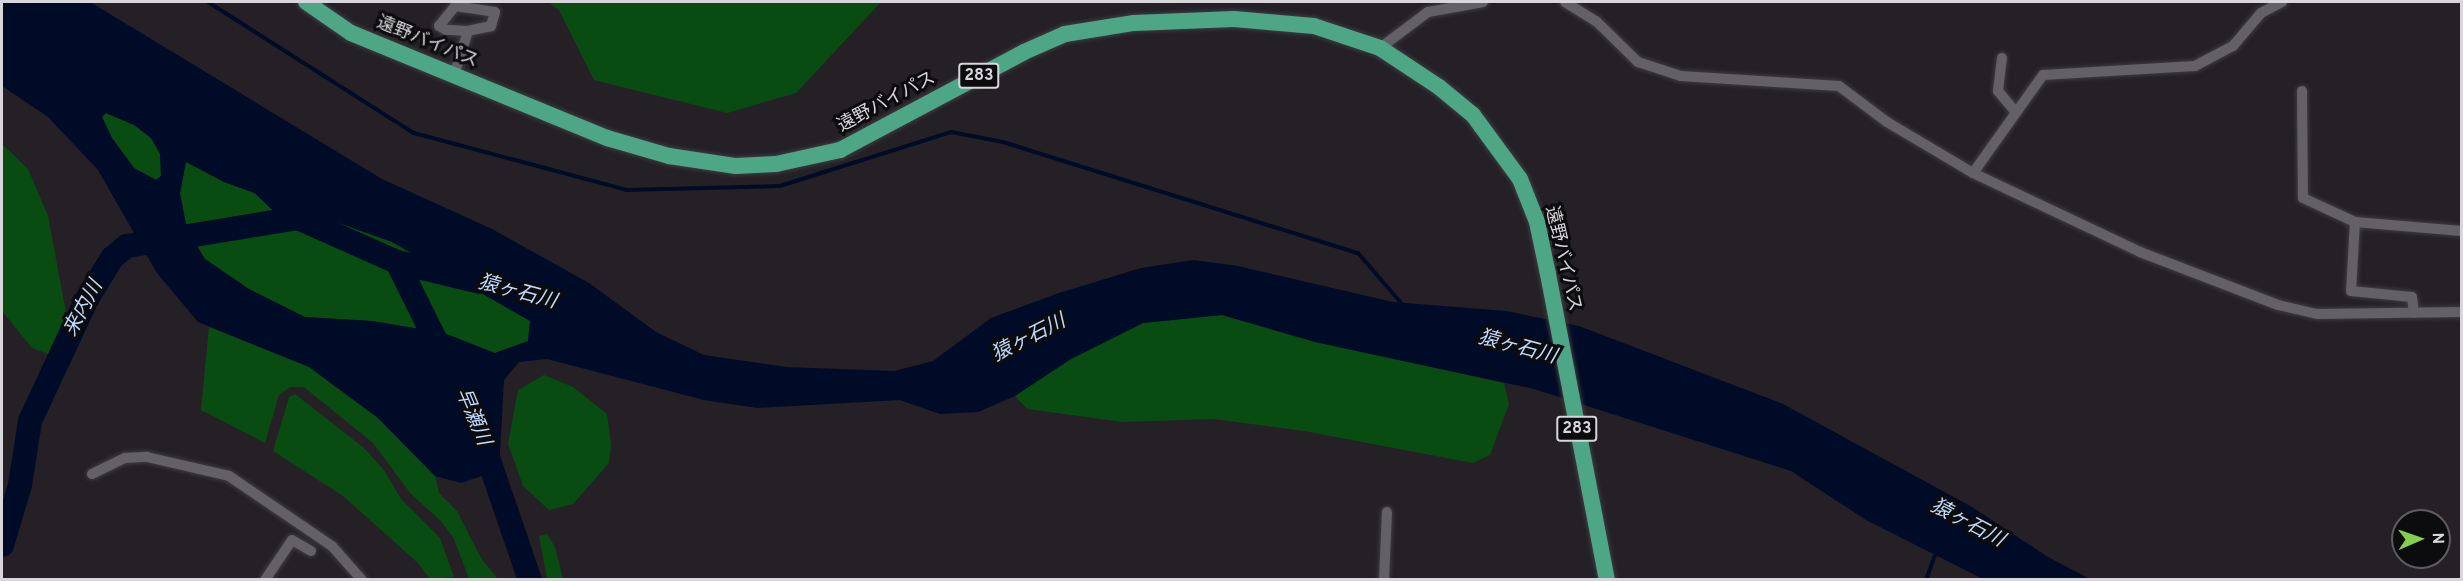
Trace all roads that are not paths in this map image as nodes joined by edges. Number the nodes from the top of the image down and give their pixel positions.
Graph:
1 (306, 2) edge
2 (1483, 2) edge
3 (1565, 2) edge
4 (2282, 2) edge
5 (468, 31) junction
6 (1380, 48) junction
7 (2002, 58) dead end
8 (454, 75) junction
9 (2301, 91) dead end
10 (2015, 111) junction
11 (1974, 172) junction
12 (2355, 222) junction
13 (2462, 231) edge
14 (2462, 312) edge
15 (2414, 313) junction
16 (92, 474) dead end
17 (1387, 512) dead end
18 (311, 552) dead end
19 (1605, 575) edge
20 (265, 579) edge
21 (362, 579) edge
22 (1384, 579) edge

1 - 8 highway, 遠野バイパス / 283
2 - 6 street
3 - 11 street
4 - 10 street
5 - 5 street
5 - 8 street
6 - 8 highway, 遠野バイパス / 283
6 - 19 highway, 遠野バイパス / 283
7 - 10 street
9 - 12 street
10 - 11 street
11 - 15 street
12 - 13 street
12 - 15 street
14 - 15 street
16 - 21 street
17 - 22 street
18 - 20 street

